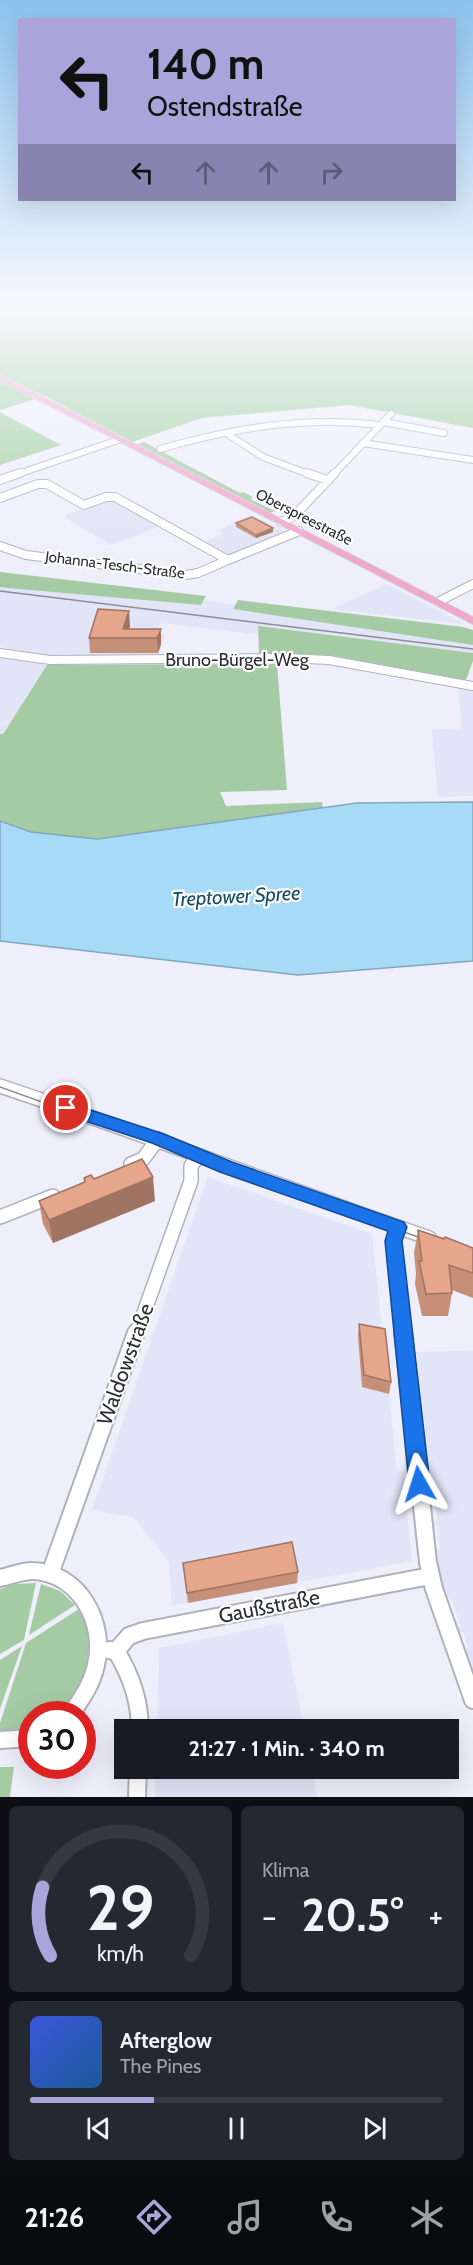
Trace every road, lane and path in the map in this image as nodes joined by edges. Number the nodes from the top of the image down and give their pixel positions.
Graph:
1 (21, 388) edge
2 (391, 414) dead end
3 (382, 424) junction
4 (230, 432) junction
5 (444, 433) dead end
6 (121, 439) junction
7 (363, 443) junction
8 (160, 448) dead end
9 (473, 460) edge
10 (0, 480) edge
11 (327, 480) junction
12 (0, 498) edge
13 (281, 522) junction
14 (299, 531) junction
15 (0, 546) edge
16 (228, 560) junction
17 (473, 585) edge
18 (438, 602) junction
19 (473, 621) edge
20 (0, 653) edge
21 (473, 686) edge
22 (0, 1086) edge
23 (158, 1139) junction
24 (198, 1156) junction
25 (120, 1169) edge
26 (64, 1191) edge
27 (0, 1217) edge
28 (398, 1227) junction
29 (444, 1243) edge
30 (50, 1574) junction
31 (430, 1575) junction
32 (0, 1578) edge
33 (108, 1649) junction
34 (82, 1701) edge
35 (473, 1701) edge
36 (139, 1719) edge
37 (18, 1739) edge
38 (0, 1740) edge
39 (138, 1779) edge
40 (137, 1797) edge

1 - 6 main road, Oberspreestraße
2 - 3 street
3 - 4 street
3 - 5 street
3 - 7 street
4 - 8 street
4 - 11 street
6 - 10 street
6 - 13 main road, Oberspreestraße
7 - 9 street
7 - 11 street
11 - 13 street
12 - 16 street, Johanna-Tesch-Straße
13 - 14 main road, Oberspreestraße
14 - 16 street, Johanna-Tesch-Straße
14 - 18 main road, Oberspreestraße
15 - 16 street, Johanna-Tesch-Straße
17 - 18 street
18 - 19 main road, Oberspreestraße
20 - 21 street, Bruno-Bürgel-Weg
22 - 23 street
23 - 24 street
23 - 25 street
24 - 28 street
24 - 30 street, Waldowstraße
26 - 27 street
28 - 29 street
28 - 31 street
30 - 32 street
30 - 33 street
31 - 33 street, Gaußstraße
31 - 35 street
33 - 34 street
33 - 36 street
37 - 38 street
39 - 40 street

